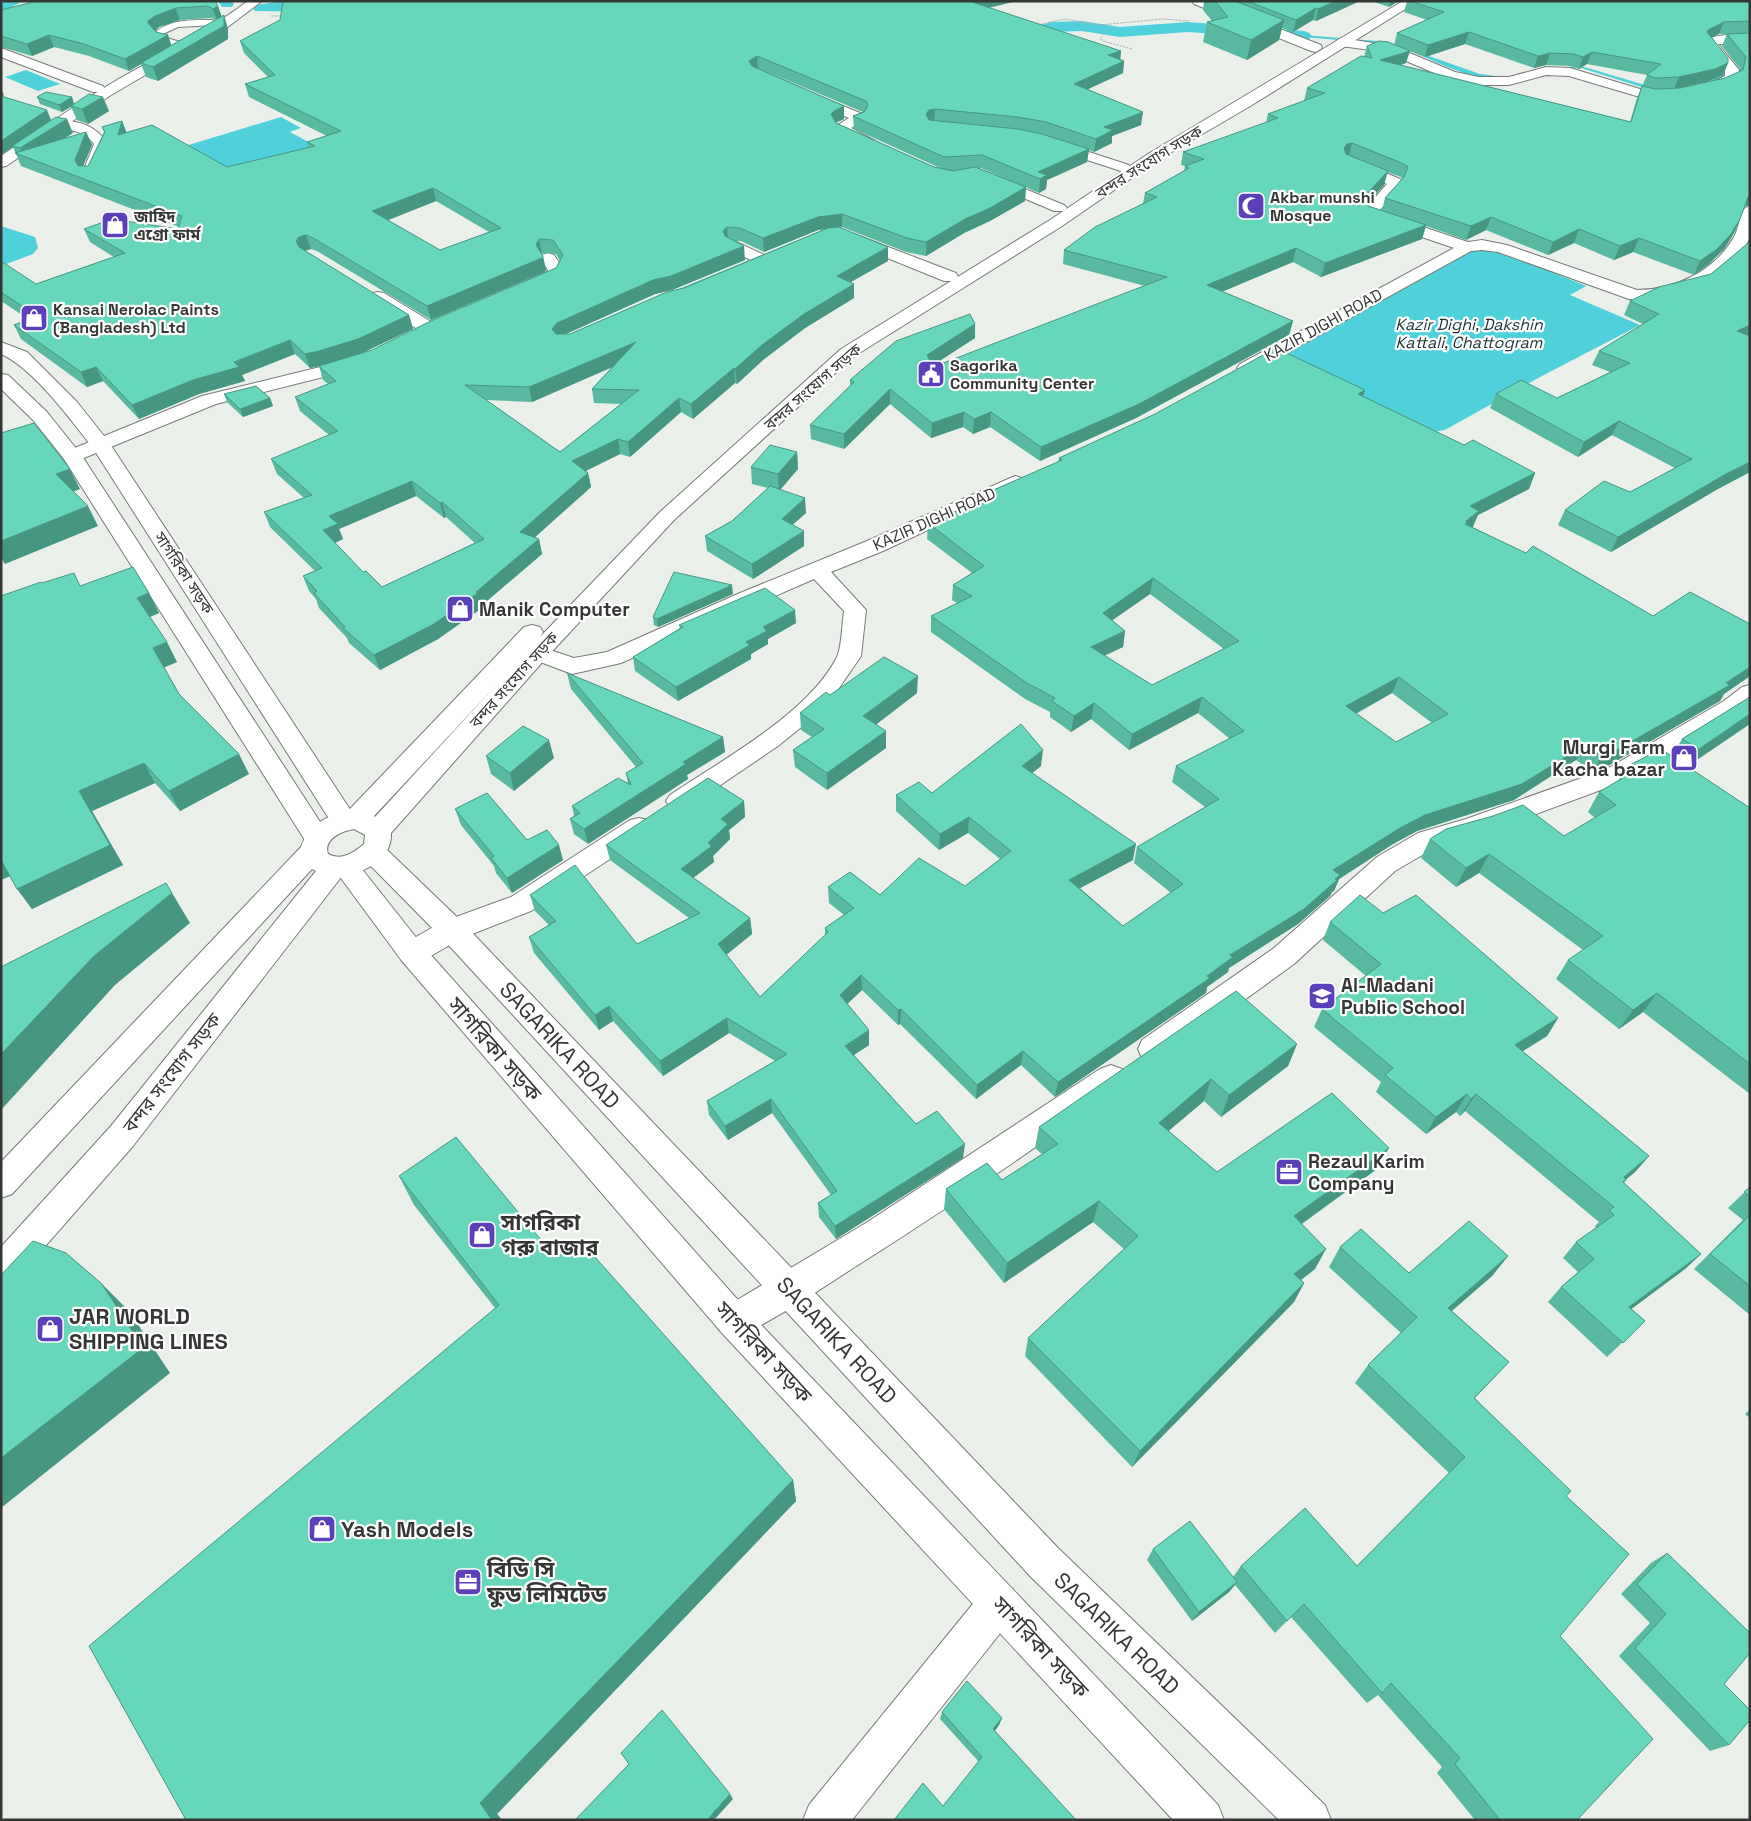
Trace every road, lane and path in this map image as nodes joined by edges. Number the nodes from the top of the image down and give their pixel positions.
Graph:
1 (236, 1) edge
2 (256, 1) edge
3 (1198, 1) edge
4 (1392, 1) edge
5 (1412, 1) edge
6 (293, 16) edge
7 (236, 17) junction
8 (1191, 22) dead end
9 (212, 23) junction
10 (1035, 25) edge
11 (1112, 25) junction
12 (1750, 40) edge
13 (177, 44) junction
14 (1335, 44) junction
15 (1132, 49) dead end
16 (1, 52) edge
17 (1425, 79) edge
18 (98, 89) junction
19 (794, 90) edge
20 (1479, 94) edge
21 (54, 117) junction
22 (1035, 139) edge
23 (1, 150) edge
24 (881, 150) edge
25 (1349, 162) edge
26 (1, 163) edge
27 (1124, 168) junction
28 (976, 172) edge
29 (89, 174) edge
30 (1059, 208) junction
31 (1750, 211) edge
32 (842, 234) edge
33 (1747, 235) edge
34 (734, 246) edge
35 (1467, 247) junction
36 (782, 254) edge
37 (548, 258) dead end
38 (765, 261) junction
39 (748, 268) edge
40 (950, 277) junction
41 (366, 290) edge
42 (512, 294) edge
43 (448, 321) edge
44 (430, 329) junction
45 (412, 338) edge
46 (1, 347) edge
47 (377, 355) edge
48 (1231, 376) edge
49 (1, 379) edge
50 (101, 445) junction
51 (72, 456) junction
52 (1027, 477) edge
53 (632, 528) dead end
54 (818, 570) junction
55 (544, 620) dead end
56 (538, 653) junction
57 (1750, 693) edge
58 (345, 843) junction
59 (452, 930) junction
60 (412, 953) junction
61 (1, 1184) edge
62 (1, 1272) edge
63 (790, 1289) junction
64 (734, 1320) junction
65 (999, 1603) junction
66 (824, 1820) edge
67 (1203, 1820) edge
68 (1310, 1820) edge

1 - 9 main road
2 - 7 main road
3 - 14 main road
4 - 14 main road, বন্দর সংযোগ সড়ক
5 - 14 main road, বন্দর সংযোগ সড়ক
6 - 7 path
7 - 21 main road
8 - 11 path
9 - 13 main road
9 - 13 lane
10 - 11 path
11 - 15 path
12 - 14 main road
13 - 18 main road
14 - 27 main road, বন্দর সংযোগ সড়ক
14 - 56 main road, বন্দর সংযোগ সড়ক
16 - 18 main road
17 - 20 main road
18 - 21 main road
19 - 24 main road
21 - 23 main road
21 - 26 main road
21 - 29 main road
22 - 27 main road
25 - 35 main road
27 - 30 main road, বন্দর সংযোগ সড়ক
28 - 30 main road
30 - 40 main road, বন্দর সংযোগ সড়ক
31 - 33 main road, KAZIR DIGHI ROAD
32 - 40 main road
33 - 35 main road, KAZIR DIGHI ROAD
34 - 38 main road
35 - 48 main road, KAZIR DIGHI ROAD
36 - 38 main road
37 - 42 main road
38 - 39 main road
40 - 53 main road, বন্দর সংযোগ সড়ক
41 - 44 main road
43 - 44 main road
44 - 45 main road
46 - 50 main road, সাগরিকা সড়ক
47 - 50 main road
49 - 51 main road, সাগরিকা সড়ক
50 - 51 main road
50 - 58 main road, সাগরিকা সড়ক
51 - 58 main road, সাগরিকা সড়ক
52 - 54 main road, KAZIR DIGHI ROAD
54 - 56 main road, KAZIR DIGHI ROAD
54 - 59 main road
55 - 58 main road, বন্দর সংযোগ সড়ক
56 - 58 main road, বন্দর সংযোগ সড়ক
57 - 63 main road
58 - 59 main road, SAGARIKA ROAD
58 - 60 main road, সাগরিকা সড়ক
58 - 61 main road, বন্দর সংযোগ সড়ক
58 - 62 main road, বন্দর সংযোগ সড়ক
59 - 60 main road
59 - 63 main road, SAGARIKA ROAD
60 - 64 main road, সাগরিকা সড়ক
63 - 64 main road
63 - 68 main road, SAGARIKA ROAD
64 - 65 main road, সাগরিকা সড়ক
65 - 66 main road
65 - 67 main road, সাগরিকা সড়ক

